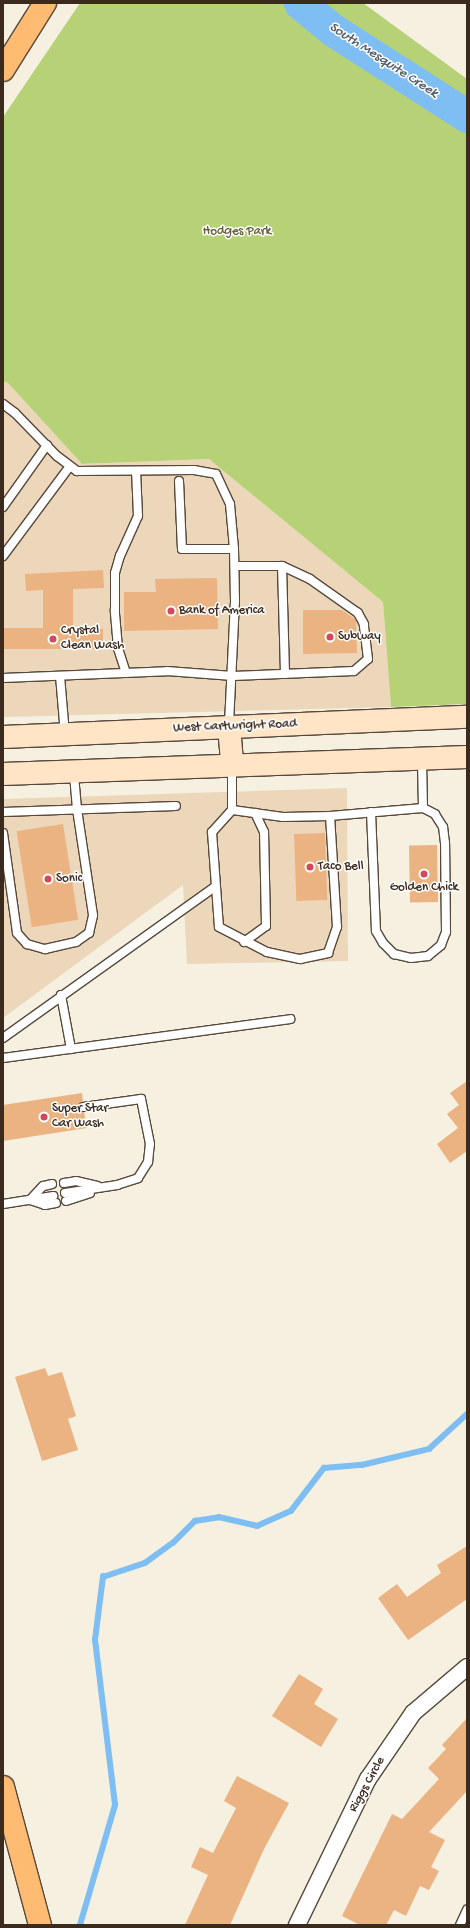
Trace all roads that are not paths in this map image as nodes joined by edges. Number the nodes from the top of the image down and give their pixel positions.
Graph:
1 (45, 3) edge
2 (3, 70) edge
3 (3, 404) edge
4 (47, 445) junction
5 (70, 466) junction
6 (136, 471) junction
7 (179, 482) dead end
8 (3, 507) edge
9 (234, 549) junction
10 (3, 556) edge
11 (235, 566) junction
12 (282, 566) junction
13 (126, 673) junction
14 (285, 674) junction
15 (60, 676) junction
16 (233, 676) junction
17 (3, 678) edge
18 (467, 717) edge
19 (229, 727) junction
20 (65, 734) junction
21 (3, 737) edge
22 (467, 757) edge
23 (422, 758) junction
24 (232, 764) junction
25 (74, 771) junction
26 (3, 774) edge
27 (176, 806) dead end
28 (422, 808) junction
29 (77, 809) junction
30 (232, 810) junction
31 (3, 812) edge
32 (371, 812) junction
33 (255, 813) junction
34 (330, 816) junction
35 (3, 832) edge
36 (215, 887) junction
37 (244, 942) junction
38 (61, 995) junction
39 (290, 1019) dead end
40 (3, 1038) edge
41 (71, 1049) junction
42 (3, 1058) edge
43 (84, 1107) dead end
44 (64, 1182) dead end
45 (52, 1184) dead end
46 (102, 1187) junction
47 (65, 1197) dead end
48 (54, 1199) dead end
49 (30, 1200) junction
50 (3, 1204) edge
51 (467, 1667) edge
52 (3, 1787) edge
53 (8, 1823) edge
54 (467, 1910) edge
55 (40, 1925) edge
56 (297, 1925) edge
57 (460, 1925) edge

1 - 2 main road
3 - 4 lane
4 - 5 lane
4 - 8 lane
5 - 6 lane
5 - 10 lane
6 - 9 lane
6 - 13 lane
7 - 9 lane
9 - 11 lane
11 - 12 lane
11 - 16 lane
12 - 14 lane
12 - 14 lane
13 - 15 lane
13 - 16 lane
14 - 16 lane
15 - 17 lane
15 - 20 lane
16 - 19 lane
18 - 19 main road, West Cartwright Road
19 - 20 main road, West Cartwright Road
19 - 24 main road
20 - 21 main road, West Cartwright Road
22 - 23 main road
23 - 24 main road
23 - 28 lane
24 - 25 main road
24 - 30 lane
25 - 26 main road
25 - 29 lane
27 - 29 lane
28 - 32 lane
28 - 32 lane
29 - 31 lane
29 - 35 lane
30 - 33 lane
30 - 36 lane
32 - 34 lane
33 - 34 lane
33 - 37 lane
34 - 37 lane
36 - 37 lane
36 - 38 lane
38 - 40 lane
38 - 41 lane
39 - 41 lane
41 - 42 lane
43 - 46 lane
44 - 46 lane
45 - 49 lane
46 - 47 lane
48 - 49 lane
49 - 50 lane
51 - 56 street, Riggs Circle
52 - 53 main road
53 - 55 main road
54 - 57 lane

